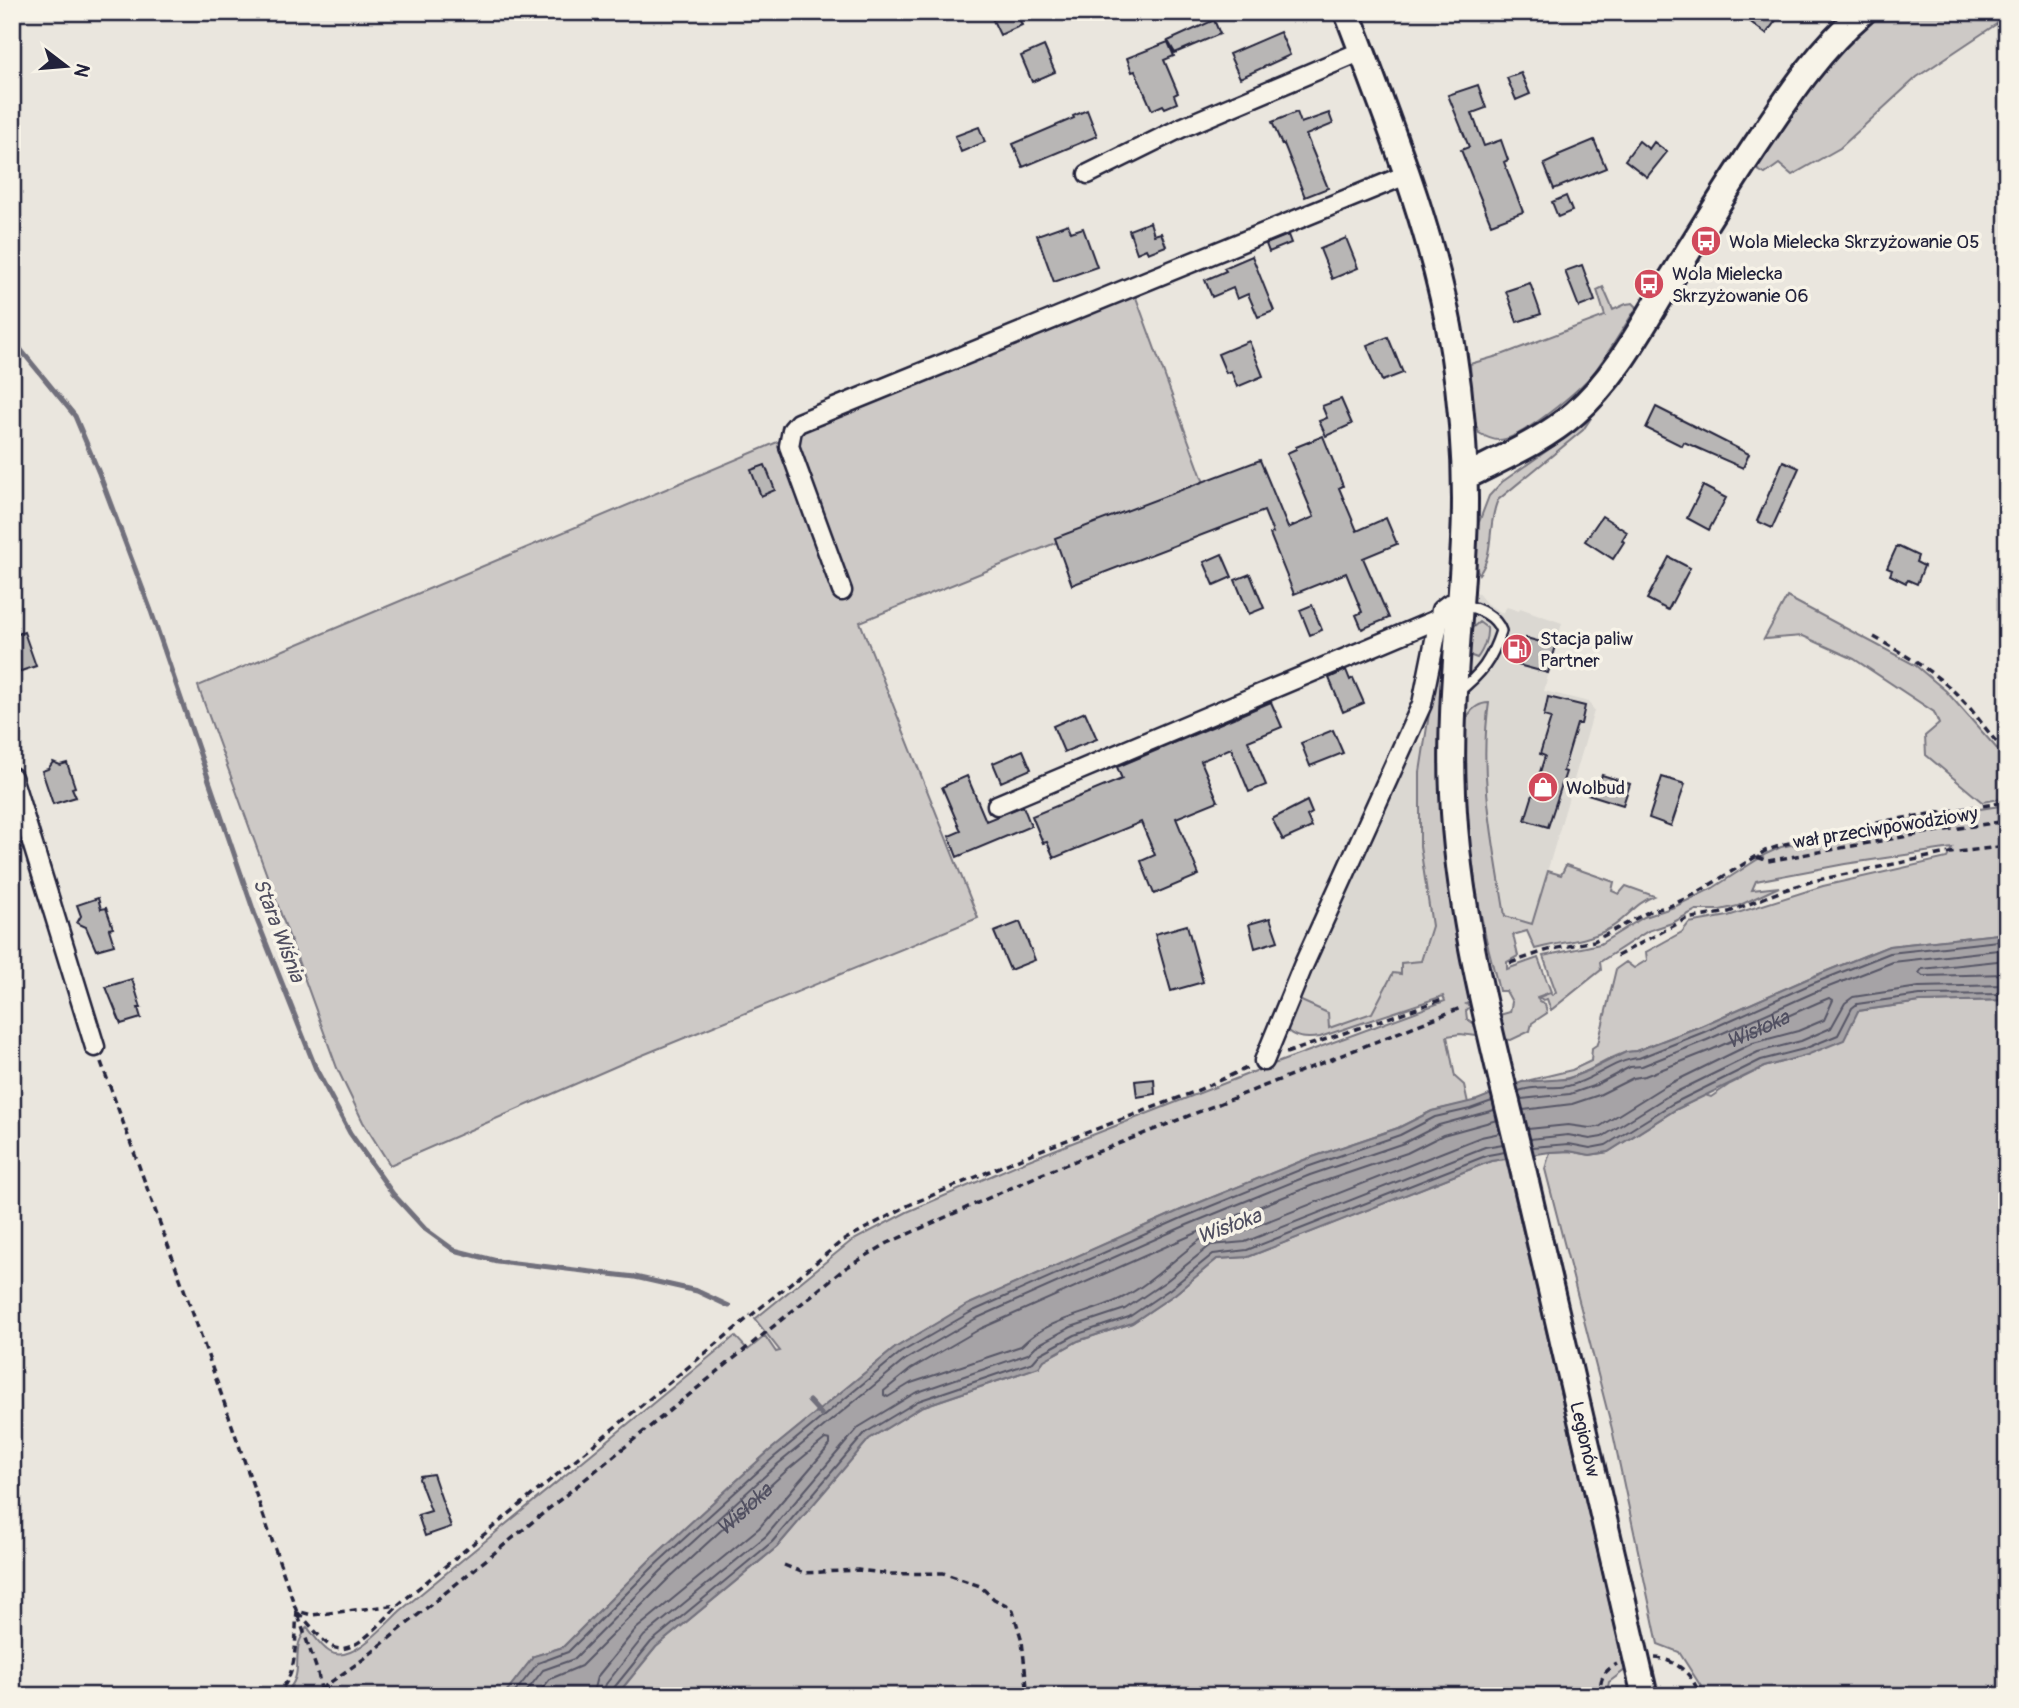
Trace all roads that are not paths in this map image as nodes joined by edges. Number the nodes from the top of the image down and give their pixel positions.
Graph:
1 (1347, 12) edge
2 (1863, 12) edge
3 (1362, 51) junction
4 (1088, 174) dead end
5 (1406, 175) junction
6 (1465, 477) junction
7 (842, 591) dead end
8 (1459, 604) junction
9 (1437, 619) junction
10 (1453, 696) junction
11 (12, 777) edge
12 (996, 804) dead end
13 (95, 1047) road end
14 (1264, 1061) road end
15 (1645, 1694) edge

1 - 3 street, Legionów
2 - 6 street
3 - 4 street
3 - 5 street, Legionów
5 - 6 street, Legionów
5 - 7 street
6 - 8 street, Legionów
8 - 9 street
8 - 10 street, Legionów
8 - 10 lane
9 - 12 street
9 - 14 street
10 - 15 street, Legionów, bridge
11 - 13 street

